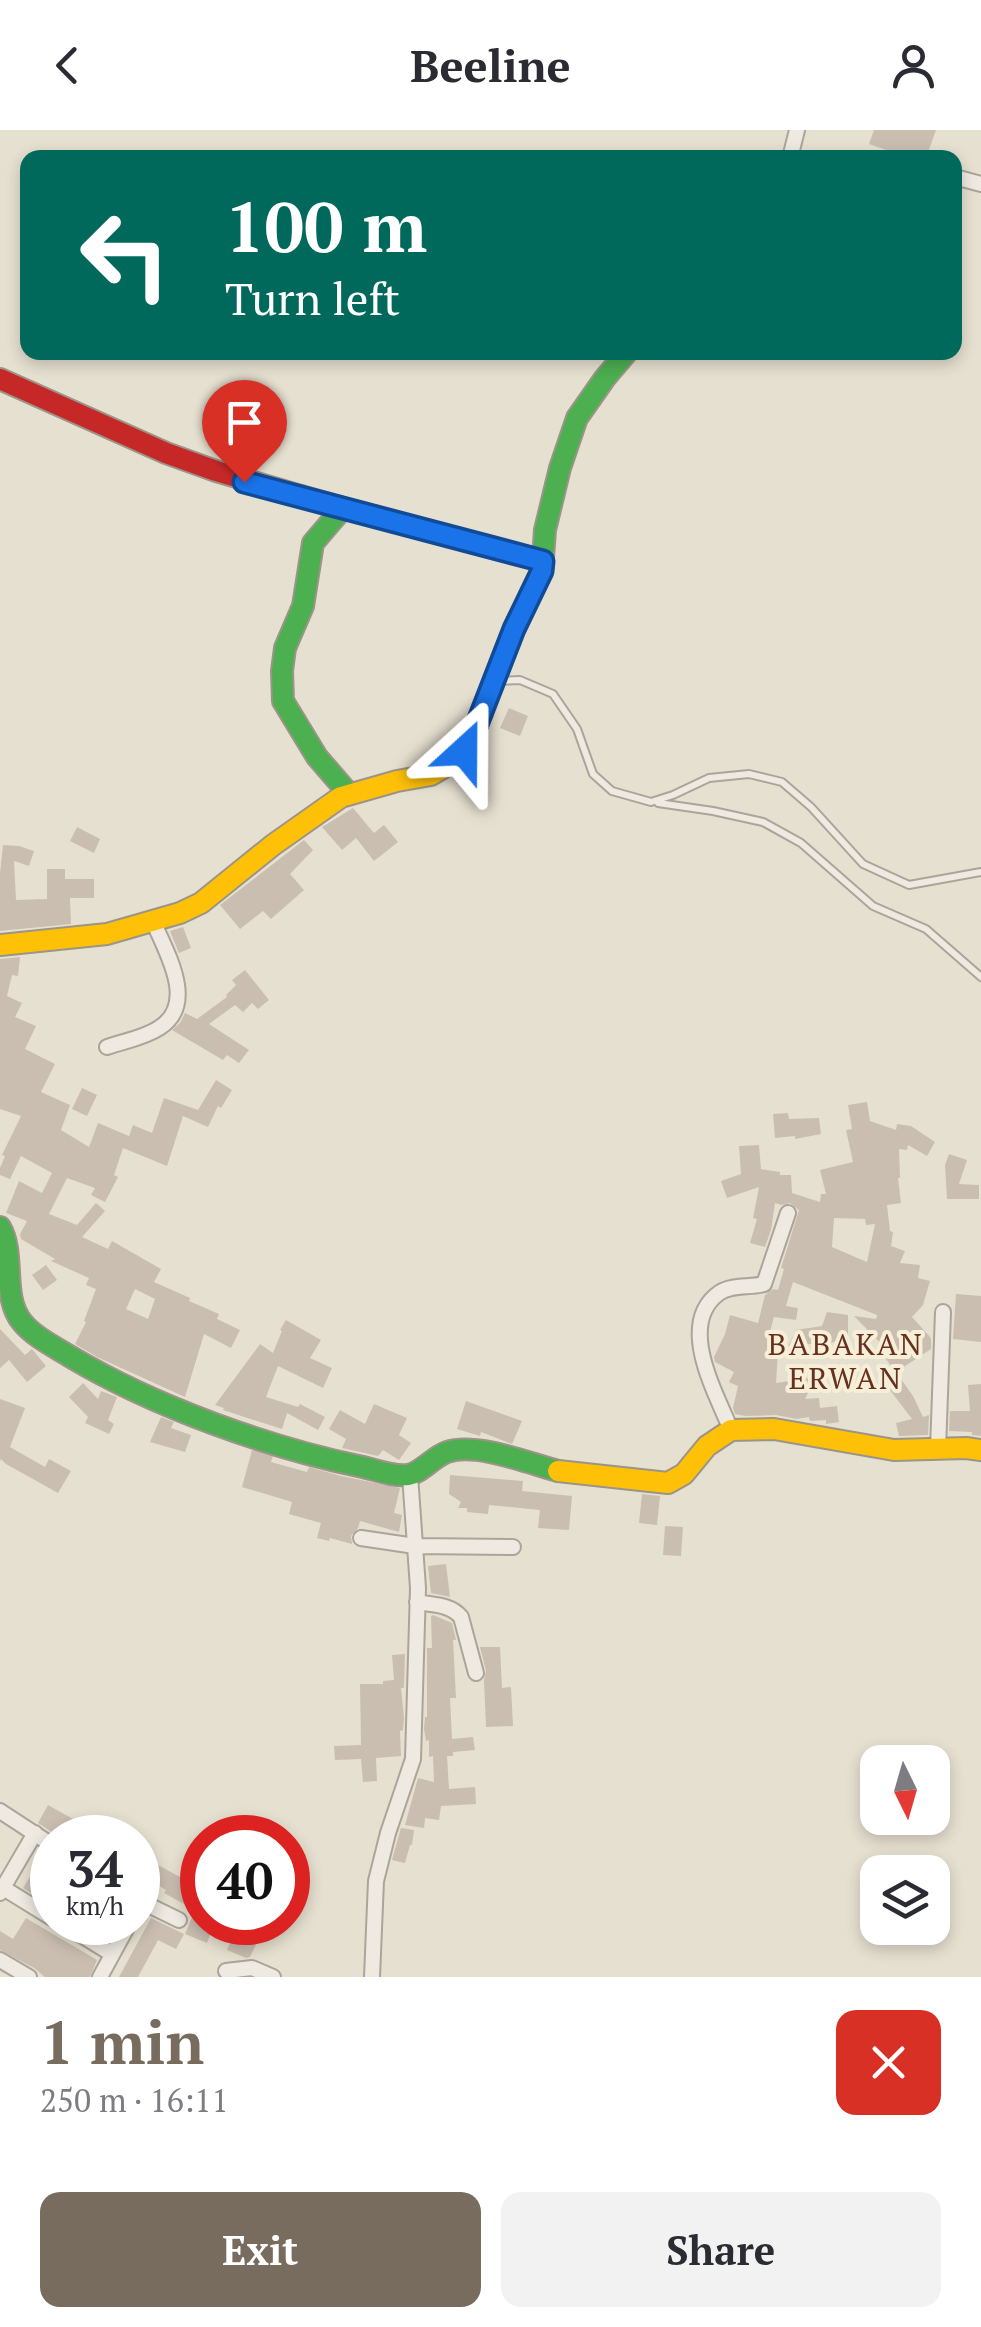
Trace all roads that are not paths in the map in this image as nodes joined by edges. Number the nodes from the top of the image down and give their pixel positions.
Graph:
1 (620, 360) edge
2 (0, 379) edge
3 (342, 508) junction
4 (543, 561) junction
5 (493, 681) junction
6 (349, 794) junction
7 (652, 802) junction
8 (981, 872) edge
9 (152, 921) junction
10 (0, 945) edge
11 (981, 977) edge
12 (107, 1047) dead end
13 (788, 1213) dead end
14 (0, 1227) edge
15 (943, 1312) dead end
16 (731, 1430) junction
17 (938, 1450) junction
18 (981, 1450) edge
19 (410, 1475) junction
20 (360, 1538) dead end
21 (415, 1546) junction
22 (513, 1547) dead end
23 (417, 1602) junction
24 (476, 1674) dead end
25 (0, 1810) edge
26 (30, 1830) edge
27 (30, 1841) edge
28 (1, 1889) edge
29 (30, 1905) edge
30 (160, 1912) edge
31 (179, 1920) dead end
32 (97, 1945) edge
33 (117, 1945) edge
34 (112, 1954) junction
35 (0, 1960) edge
36 (226, 1971) dead end
37 (28, 1977) edge
38 (100, 1977) edge
39 (273, 1977) edge
40 (372, 1977) edge

1 - 4 street
2 - 3 street
3 - 4 street
3 - 6 street
4 - 5 street
5 - 6 street
5 - 7 lane
6 - 9 street
7 - 8 lane
7 - 11 lane
9 - 10 street
9 - 12 street
13 - 16 street
14 - 19 street
15 - 17 street
16 - 17 street
16 - 19 street
17 - 18 street
19 - 21 street
20 - 21 street
21 - 22 street
21 - 23 street
23 - 24 street
23 - 40 street
25 - 26 street
27 - 28 street
28 - 29 street
30 - 31 street
32 - 34 street
33 - 34 street
34 - 38 street
35 - 37 street
36 - 39 street

